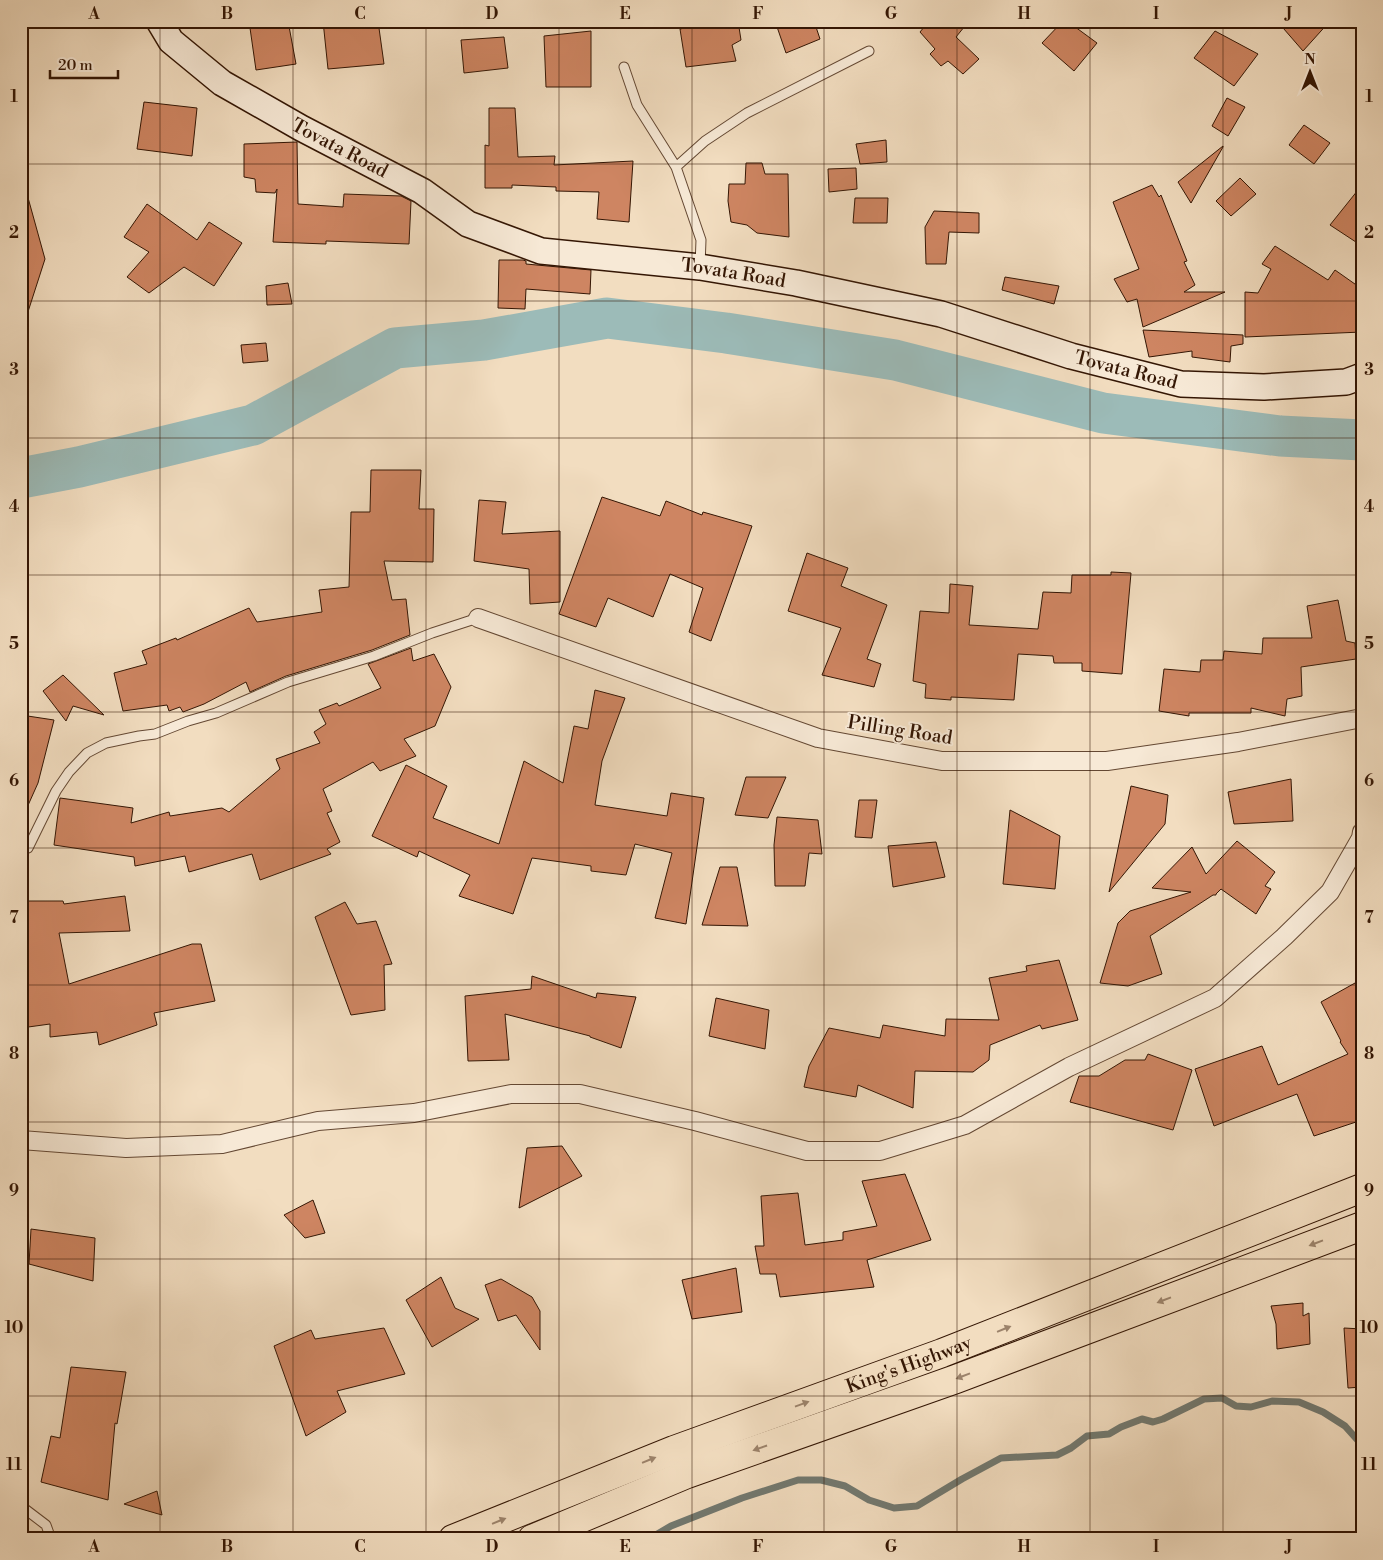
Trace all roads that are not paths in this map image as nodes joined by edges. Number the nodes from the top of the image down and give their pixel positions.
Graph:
1 (159, 21) edge
2 (869, 51) dead end
3 (624, 67) dead end
4 (676, 167) junction
5 (700, 267) junction
6 (1362, 376) edge
7 (478, 618) joint
8 (1362, 718) edge
9 (1362, 832) edge
10 (28, 848) dead end
11 (21, 1140) edge
12 (1362, 1188) edge
13 (1362, 1226) edge
14 (21, 1506) edge
15 (51, 1539) edge
16 (454, 1539) edge
17 (532, 1539) edge

1 - 5 street, Tovata Road
2 - 4 lane
3 - 4 lane
4 - 5 lane
5 - 6 street, Tovata Road
7 - 8 street, Pilling Road
7 - 10 lane
9 - 11 street
16 -> 12 highway, King's Highway
13 -> 17 highway, King's Highway
14 - 15 lane

